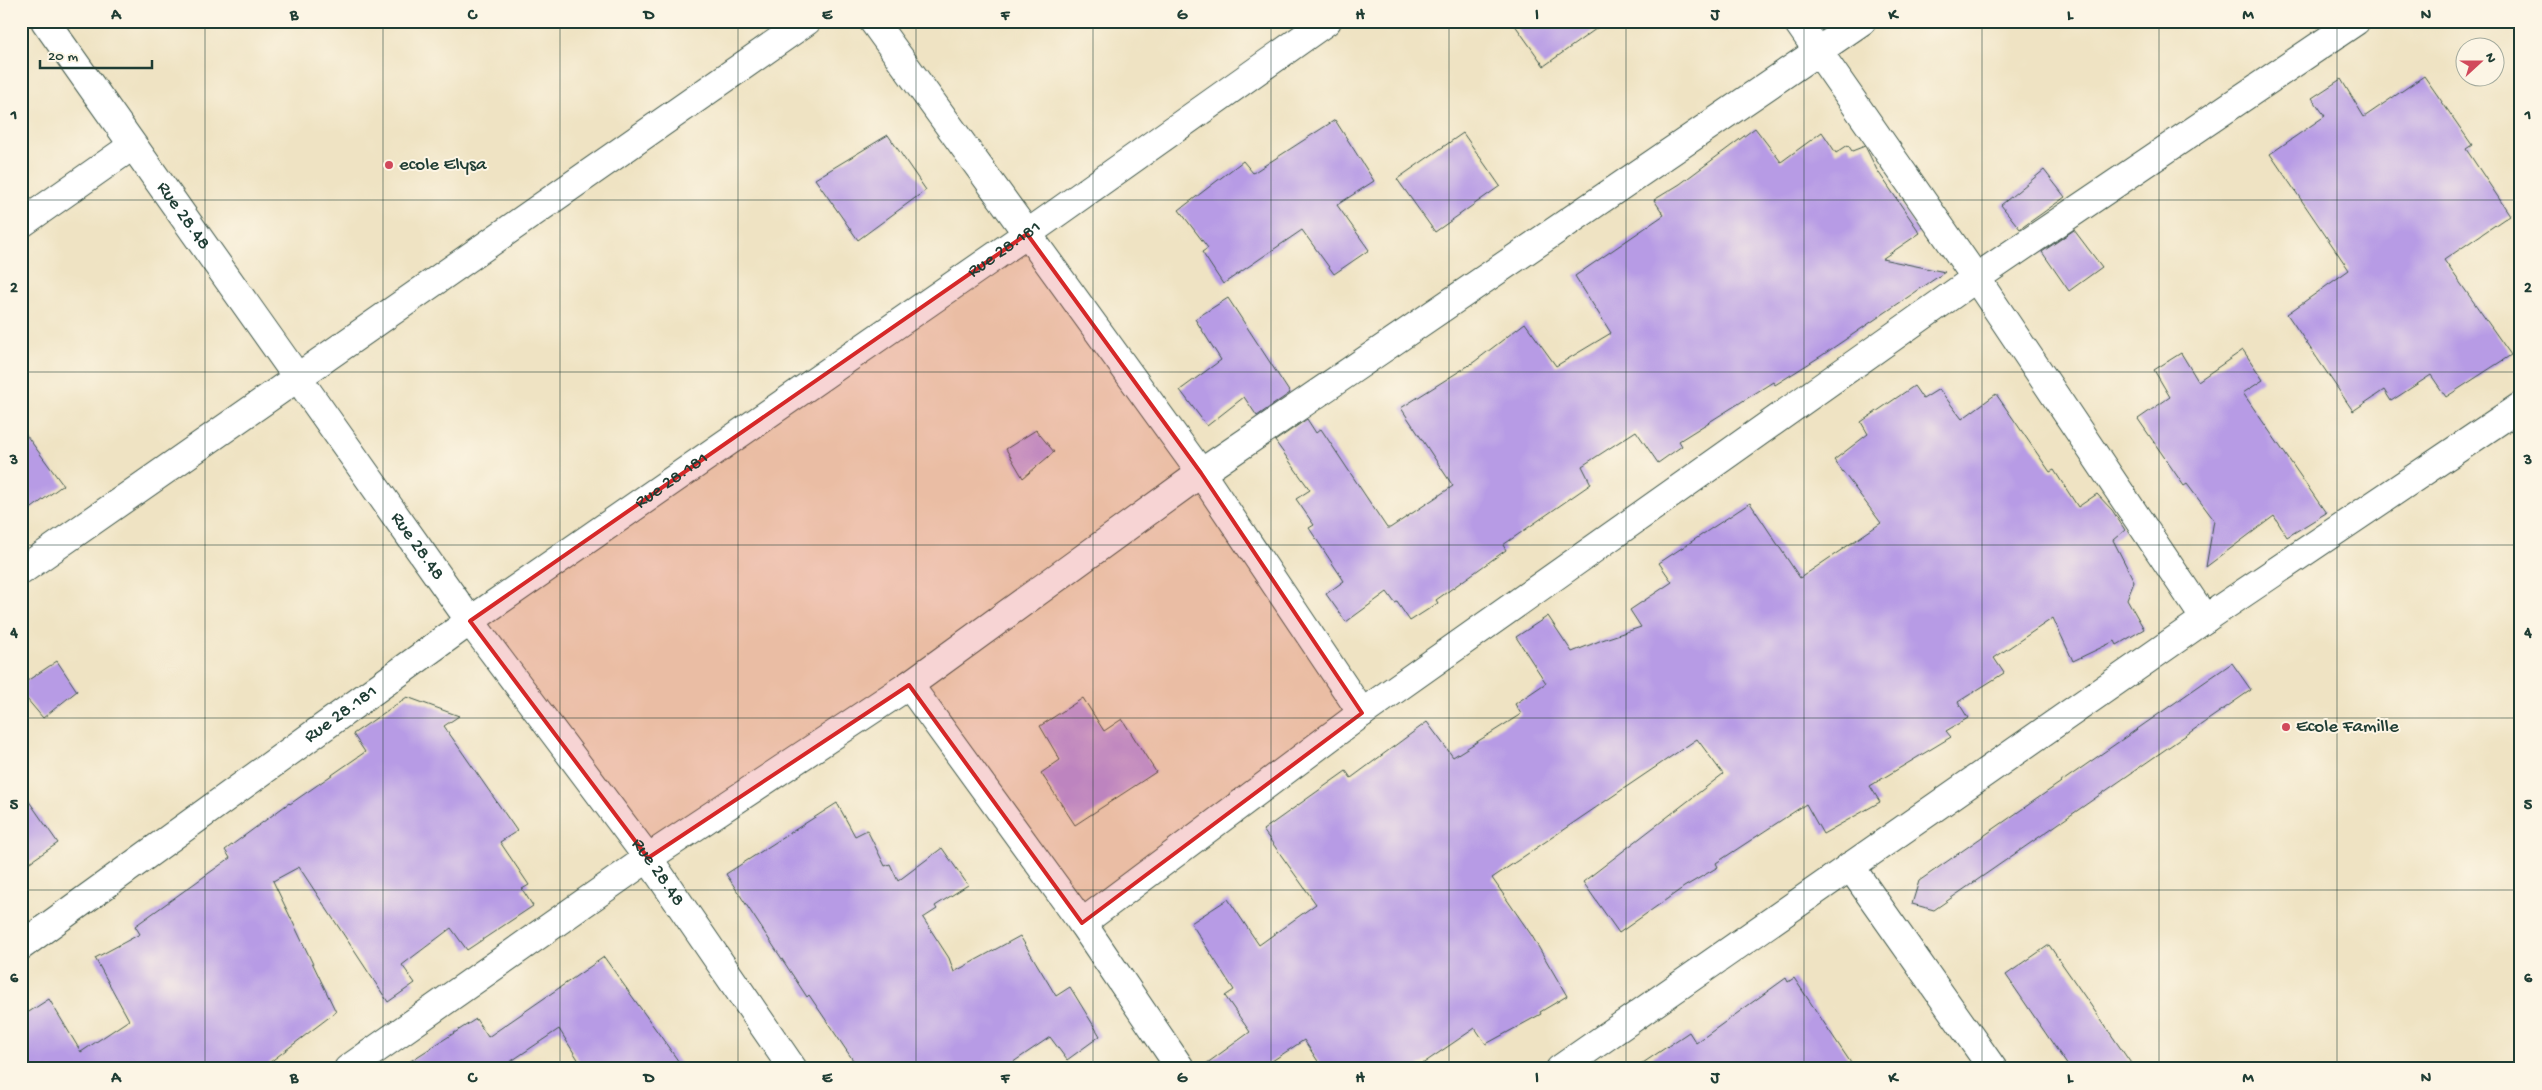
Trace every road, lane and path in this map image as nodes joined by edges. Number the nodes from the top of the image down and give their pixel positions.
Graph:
1 (45, 21) edge
2 (807, 21) edge
3 (873, 21) edge
4 (1327, 21) edge
5 (1796, 21) edge
6 (1862, 21) edge
7 (2356, 21) edge
8 (1818, 51) junction
9 (132, 146) junction
10 (21, 224) edge
11 (1027, 234) junction
12 (1976, 278) junction
13 (296, 378) junction
14 (2521, 406) edge
15 (1201, 474) junction
16 (21, 571) edge
17 (2205, 619) junction
18 (470, 621) junction
19 (909, 685) junction
20 (1362, 713) junction
21 (648, 858) junction
22 (1850, 866) junction
23 (1082, 923) junction
24 (21, 946) edge
25 (348, 1069) edge
26 (792, 1069) edge
27 (1181, 1069) edge
28 (1560, 1069) edge
29 (1993, 1069) edge

1 - 9 street, Rue 28.48
2 - 13 street
3 - 11 street
4 - 11 street, Rue 28.181
5 - 8 street
6 - 8 street
7 - 12 street
8 - 12 street
8 - 15 street
9 - 10 street
9 - 13 street, Rue 28.48
11 - 15 street
11 - 18 street, Rue 28.181
12 - 17 street
12 - 20 street
13 - 16 street
13 - 18 street, Rue 28.48
14 - 17 street
15 - 19 street
15 - 20 street
17 - 22 street
18 - 21 street, Rue 28.48
18 - 24 street, Rue 28.181
19 - 21 street
19 - 23 street
20 - 23 street
21 - 25 street
21 - 26 street, Rue 28.48
22 - 28 street
22 - 29 street
23 - 27 street

